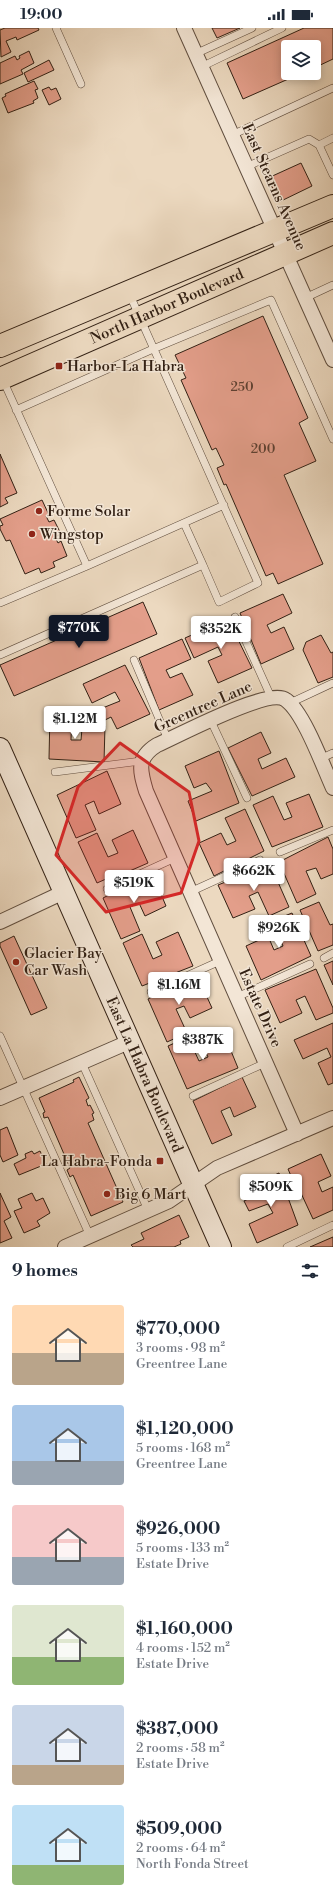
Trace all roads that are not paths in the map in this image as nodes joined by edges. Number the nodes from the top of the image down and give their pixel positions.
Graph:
1 (56, 28) edge
2 (184, 28) edge
3 (252, 28) edge
4 (282, 28) edge
5 (195, 54) junction
6 (201, 67) junction
7 (81, 84) dead end
8 (333, 88) edge
9 (232, 136) junction
10 (333, 138) edge
11 (319, 145) junction
12 (246, 166) junction
13 (333, 175) edge
14 (333, 206) edge
15 (274, 231) junction
16 (333, 233) edge
17 (285, 255) junction
18 (333, 285) edge
19 (128, 292) junction
20 (305, 298) junction
21 (139, 318) junction
22 (0, 346) edge
23 (153, 349) junction
24 (333, 360) edge
25 (1, 378) edge
26 (16, 410) junction
27 (333, 439) edge
28 (224, 505) junction
29 (184, 523) junction
30 (203, 565) junction
31 (87, 566) junction
32 (0, 603) edge
33 (235, 617) dead end
34 (0, 655) edge
35 (134, 660) dead end
36 (333, 683) edge
37 (282, 700) junction
38 (211, 720) junction
39 (168, 740) junction
40 (0, 748) edge
41 (333, 753) edge
42 (320, 759) junction
43 (141, 761) junction
44 (55, 772) dead end
45 (333, 788) edge
46 (247, 798) dead end
47 (333, 830) edge
48 (280, 852) dead end
49 (175, 858) junction
50 (260, 860) dead end
51 (107, 889) dead end
52 (64, 892) junction
53 (190, 892) junction
54 (0, 922) edge
55 (333, 953) edge
56 (324, 958) dead end
57 (220, 961) junction
58 (310, 964) dead end
59 (151, 992) dead end
60 (236, 997) junction
61 (0, 1036) edge
62 (131, 1041) junction
63 (82, 1062) junction
64 (266, 1063) junction
65 (24, 1088) junction
66 (193, 1096) dead end
67 (0, 1098) edge
68 (333, 1118) edge
69 (297, 1134) junction
70 (193, 1184) junction
71 (148, 1210) junction
72 (333, 1225) edge
73 (90, 1236) junction
74 (65, 1247) edge
75 (221, 1247) edge
76 (287, 1247) edge

1 - 7 lane
2 - 5 street, East Stearns Avenue
3 - 5 lane
4 - 6 lane
5 - 6 street, East Stearns Avenue
6 - 9 street, East Stearns Avenue
8 - 9 lane
9 - 12 street, East Stearns Avenue
10 - 11 lane
11 - 12 lane
11 - 13 lane
12 - 15 street, East Stearns Avenue
14 - 15 main road, North Harbor Boulevard
15 - 17 street, East Stearns Avenue
15 - 19 main road, North Harbor Boulevard
16 - 17 main road, North Harbor Boulevard
17 - 20 street, East Stearns Avenue
17 - 21 main road, North Harbor Boulevard
18 - 20 lane
19 - 21 lane
19 - 22 main road, North Harbor Boulevard
20 - 24 street, East Stearns Avenue
21 - 23 lane
21 - 25 main road, North Harbor Boulevard
23 - 26 lane
23 - 27 lane
23 - 28 lane
25 - 26 lane
26 - 31 lane
28 - 29 lane
28 - 30 lane
29 - 30 lane
29 - 31 lane
30 - 34 lane
31 - 32 lane
33 - 37 lane
35 - 39 lane
36 - 37 lane
37 - 38 street, Greentree Lane
37 - 42 street
38 - 39 street, Greentree Lane
38 - 46 lane
39 - 43 street, Greentree Lane
40 - 52 main road, East La Habra Boulevard
41 - 42 lane
42 - 45 street
43 - 44 lane
43 - 49 street, Estate Drive
47 - 48 lane
49 - 51 lane
49 - 53 street, Estate Drive
50 - 53 lane
52 - 54 street
52 - 62 main road, East La Habra Boulevard
53 - 57 street, Estate Drive
55 - 56 lane
57 - 59 lane
57 - 60 street, Estate Drive
58 - 60 lane
60 - 64 street, Estate Drive
61 - 65 lane
62 - 63 street
62 - 70 main road, East La Habra Boulevard
63 - 65 street
63 - 71 lane
64 - 66 lane
64 - 69 street, Estate Drive
65 - 67 street
65 - 73 lane
68 - 69 street
69 - 70 street
70 - 71 street
70 - 75 main road, East La Habra Boulevard
71 - 73 street
72 - 76 lane
73 - 74 street

